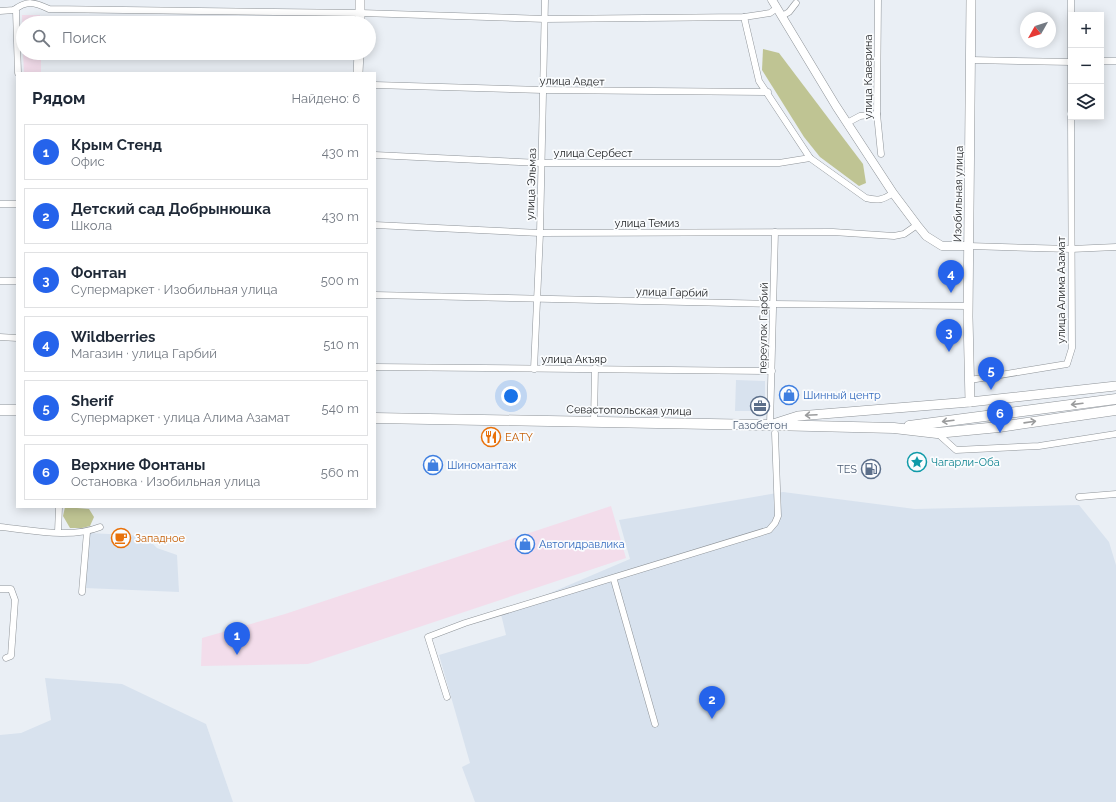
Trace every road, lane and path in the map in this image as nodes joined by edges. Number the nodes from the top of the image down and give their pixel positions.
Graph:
1 (360, 0) edge
2 (544, 0) edge
3 (772, 0) edge
4 (878, 0) edge
5 (971, 0) edge
6 (1071, 0) edge
7 (796, 3) dead end
8 (777, 8) junction
9 (14, 10) junction
10 (0, 11) edge
11 (361, 13) junction
12 (16, 16) edge
13 (361, 16) edge
14 (782, 16) junction
15 (744, 17) junction
16 (545, 18) junction
17 (1071, 48) edge
18 (18, 60) edge
19 (359, 60) edge
20 (972, 60) junction
21 (1104, 61) edge
22 (1116, 61) edge
23 (1068, 62) edge
24 (18, 72) edge
25 (358, 72) edge
26 (376, 85) edge
27 (543, 90) junction
28 (768, 92) junction
29 (877, 114) junction
30 (1071, 120) edge
31 (847, 123) junction
32 (881, 154) dead end
33 (376, 155) edge
34 (810, 158) junction
35 (541, 163) junction
36 (893, 193) junction
37 (0, 204) edge
38 (16, 204) edge
39 (376, 225) edge
40 (917, 225) junction
41 (775, 232) junction
42 (540, 233) junction
43 (969, 246) junction
44 (1116, 247) edge
45 (1071, 248) junction
46 (0, 281) edge
47 (16, 281) edge
48 (376, 295) edge
49 (537, 300) junction
50 (774, 304) junction
51 (968, 306) junction
52 (0, 337) edge
53 (16, 338) edge
54 (376, 367) edge
55 (594, 368) junction
56 (534, 369) junction
57 (772, 371) junction
58 (970, 380) junction
59 (1116, 386) edge
60 (1116, 399) edge
61 (991, 400) junction
62 (970, 402) junction
63 (944, 404) junction
64 (0, 410) edge
65 (16, 410) edge
66 (1116, 410) edge
67 (850, 413) junction
68 (376, 418) edge
69 (594, 421) junction
70 (811, 427) junction
71 (894, 428) junction
72 (773, 429) junction
73 (936, 433) junction
74 (1116, 434) edge
75 (1116, 494) edge
76 (1079, 497) dead end
77 (59, 508) edge
78 (0, 527) edge
79 (100, 527) dead end
80 (58, 532) junction
81 (87, 532) junction
82 (614, 580) dead end
83 (0, 589) edge
84 (82, 592) dead end
85 (6, 658) dead end
86 (447, 697) dead end
87 (655, 724) dead end

1 - 11 main road
2 - 16 street, улица Эльмаз
3 - 8 street
4 - 29 street, улица Каверина
5 - 20 main road, Изобильная улица
6 - 17 street
7 - 14 street
8 - 14 street
8 - 15 street
9 - 10 street
9 - 11 street
9 - 12 street
11 - 13 main road
11 - 16 street
14 - 31 street
15 - 16 street
15 - 28 street
16 - 27 street, улица Эльмаз
18 - 24 street
19 - 25 main road
20 - 23 street
20 - 43 main road, Изобильная улица
21 - 22 street
26 - 27 street, улица Авдет
27 - 28 street, улица Авдет
27 - 35 street, улица Эльмаз
28 - 34 street
29 - 31 street
29 - 32 street, улица Каверина
30 - 45 street, улица Алима Азамат
31 - 36 street
33 - 35 street, улица Сербест
34 - 35 street, улица Сербест
34 - 36 street
35 - 42 street, улица Эльмаз
36 - 40 street
37 - 38 street
39 - 42 street, улица Темиз
40 - 41 street, улица Темиз
40 - 43 street
41 - 42 street, улица Темиз
41 - 50 street, переулок Гарбий
42 - 49 street, улица Эльмаз
43 - 45 street
43 - 51 main road, Изобильная улица
44 - 45 street
45 - 58 street, улица Алима Азамат
46 - 47 street
48 - 49 street, улица Гарбий
49 - 50 street, улица Гарбий
49 - 56 street, улица Эльмаз
50 - 51 street, улица Гарбий
50 - 57 street, переулок Гарбий
51 - 58 main road, Изобильная улица
52 - 53 street
54 - 56 street, улица Акъяр
55 - 56 street, улица Акъяр
55 - 57 street, улица Акъяр
55 - 69 street
57 - 72 street, переулок Гарбий
58 - 61 main road
58 - 62 main road, Изобильная улица
58 - 63 main road
59 - 61 main road
60 -> 71 main road
61 - 62 main road
62 - 63 main road
63 - 67 main road
64 - 65 main road
73 -> 66 main road
67 - 70 main road
67 -> 72 main road
68 - 69 main road, Севастопольская улица
69 - 72 main road, Севастопольская улица
70 - 71 main road, Севастопольская улица
70 - 72 main road, Севастопольская улица
71 - 73 main road
72 - 86 street, переулок Гарбий
73 - 74 street
75 - 76 street
77 - 80 street
78 - 80 street
79 - 81 street
80 - 81 street
81 - 84 street
82 - 87 street
83 - 85 street

